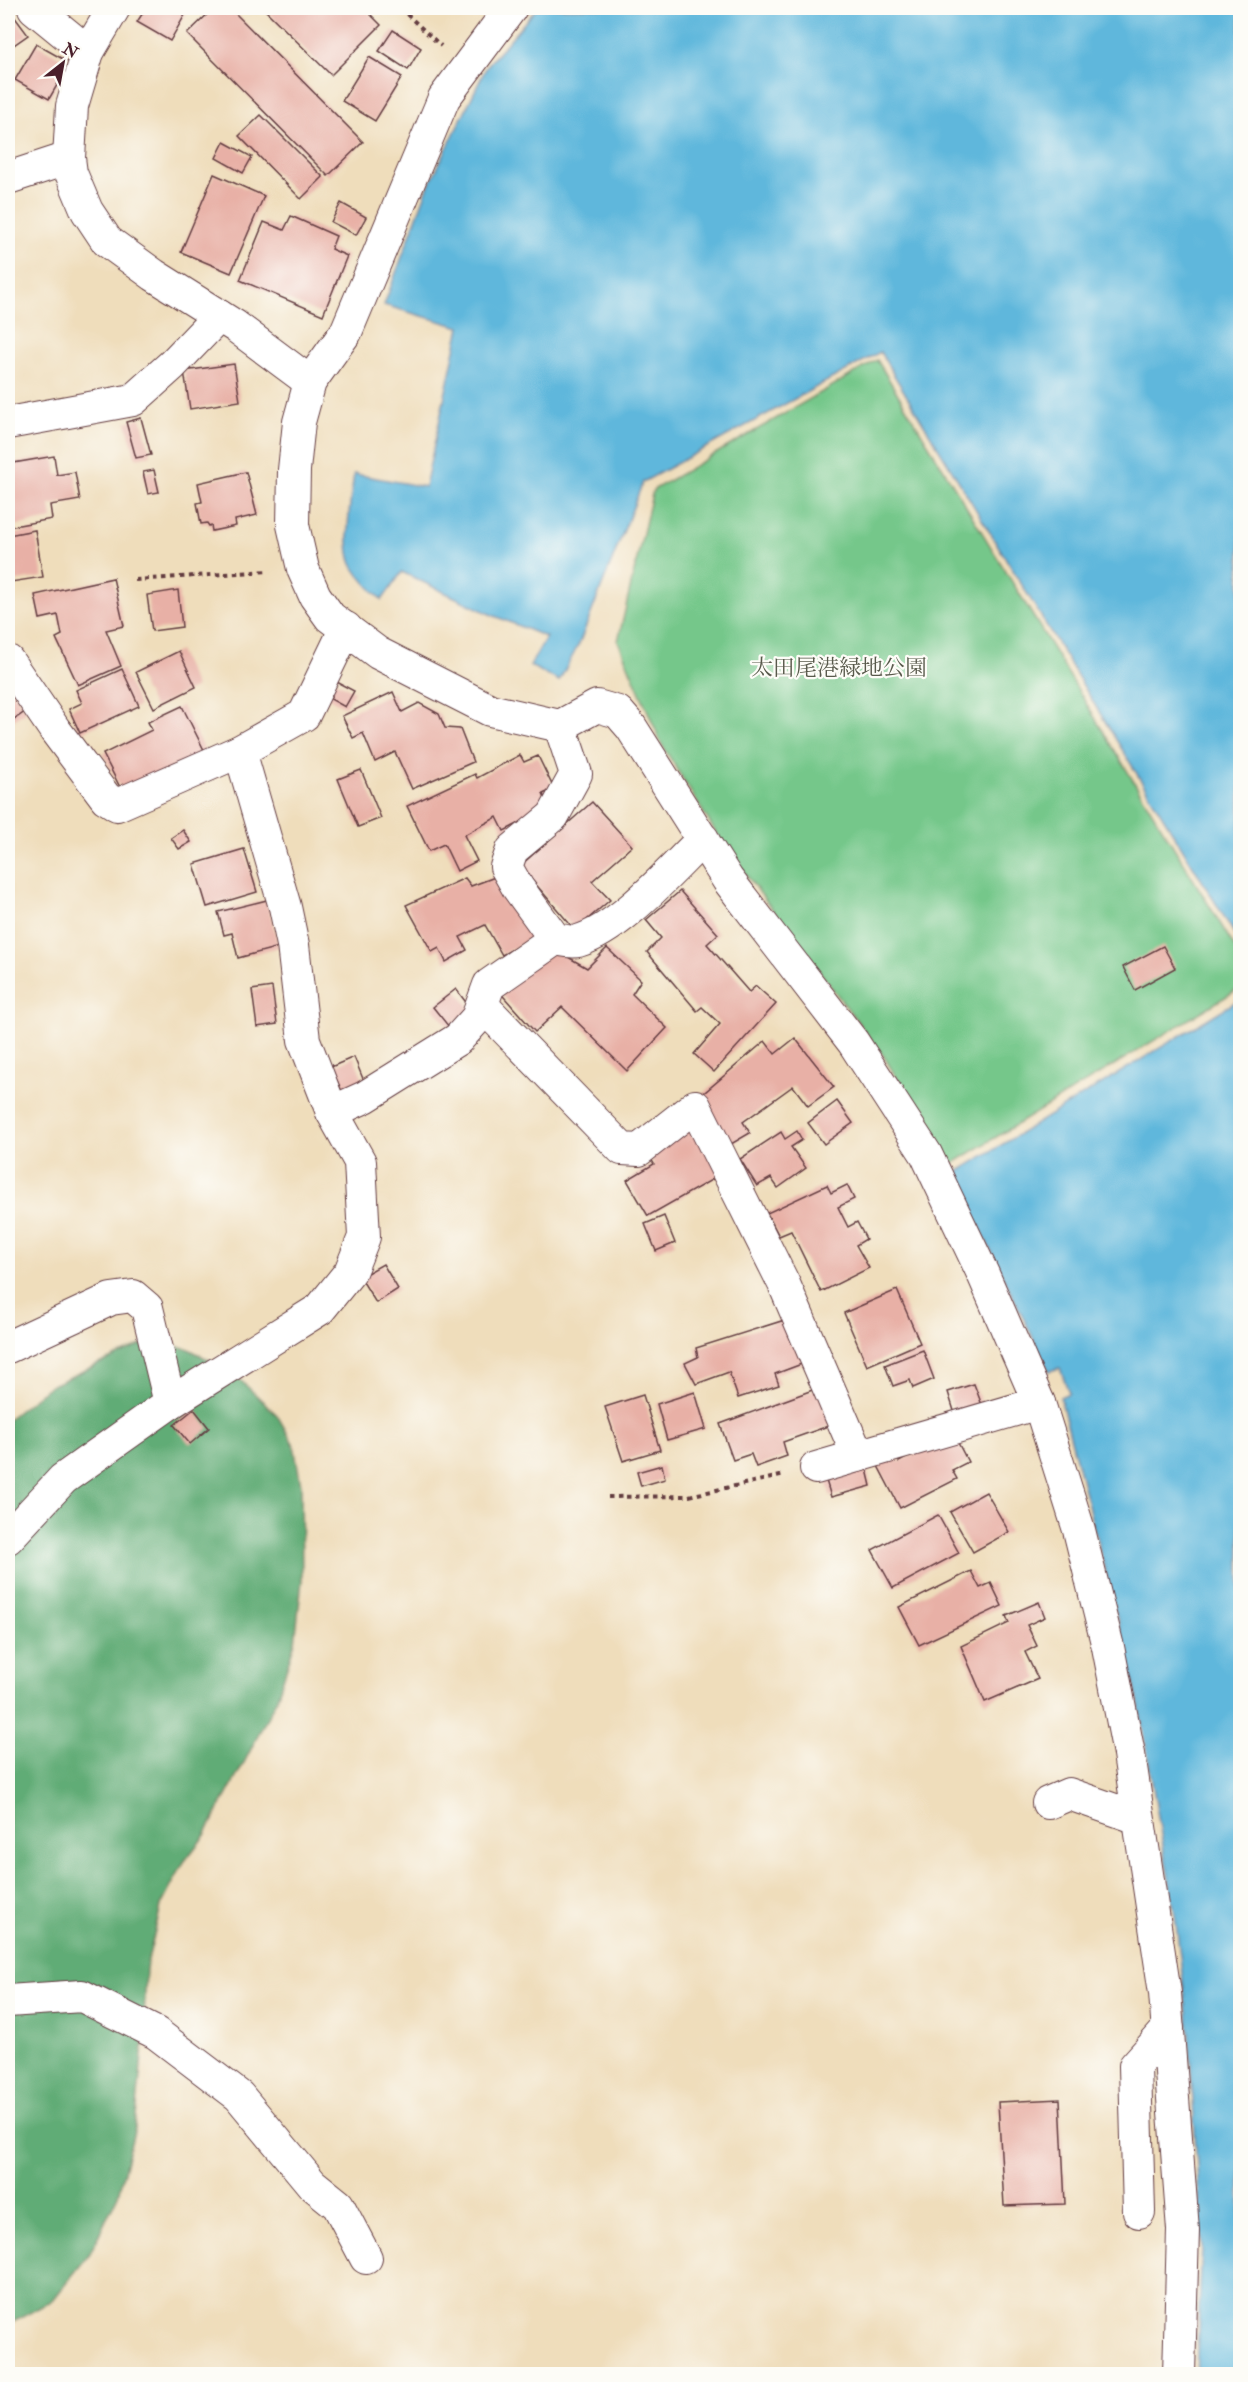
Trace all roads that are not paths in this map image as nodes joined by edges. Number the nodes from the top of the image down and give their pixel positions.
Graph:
1 (34, 8) edge
2 (114, 8) edge
3 (511, 8) edge
4 (88, 52) junction
5 (69, 158) junction
6 (8, 178) edge
7 (219, 316) junction
8 (310, 382) junction
9 (8, 423) edge
10 (346, 628) junction
11 (8, 661) edge
12 (560, 726) junction
13 (240, 752) junction
14 (703, 839) junction
15 (555, 939) junction
16 (483, 1006) junction
17 (332, 1112) junction
18 (8, 1347) edge
19 (170, 1403) junction
20 (1039, 1403) junction
21 (858, 1456) junction
22 (816, 1468) road end
23 (8, 1538) edge
24 (1048, 1803) dead end
25 (1138, 1818) junction
26 (8, 2001) edge
27 (1168, 2029) junction
28 (1138, 2212) dead end
29 (366, 2258) dead end
30 (1179, 2374) edge

1 - 4 street
2 - 4 street
3 - 8 street
4 - 5 street
5 - 6 street
5 - 7 street
7 - 8 street
7 - 9 street
8 - 10 street
10 - 12 street
10 - 13 street
11 - 13 street
12 - 14 street
12 - 15 street
13 - 17 street
14 - 15 street
14 - 20 street
15 - 16 street
16 - 17 street
16 - 21 street
17 - 19 street
18 - 19 street
19 - 23 street
20 - 21 street
20 - 25 street
21 - 22 street
24 - 25 street
25 - 27 street
26 - 29 street
27 - 28 street
27 - 30 street

